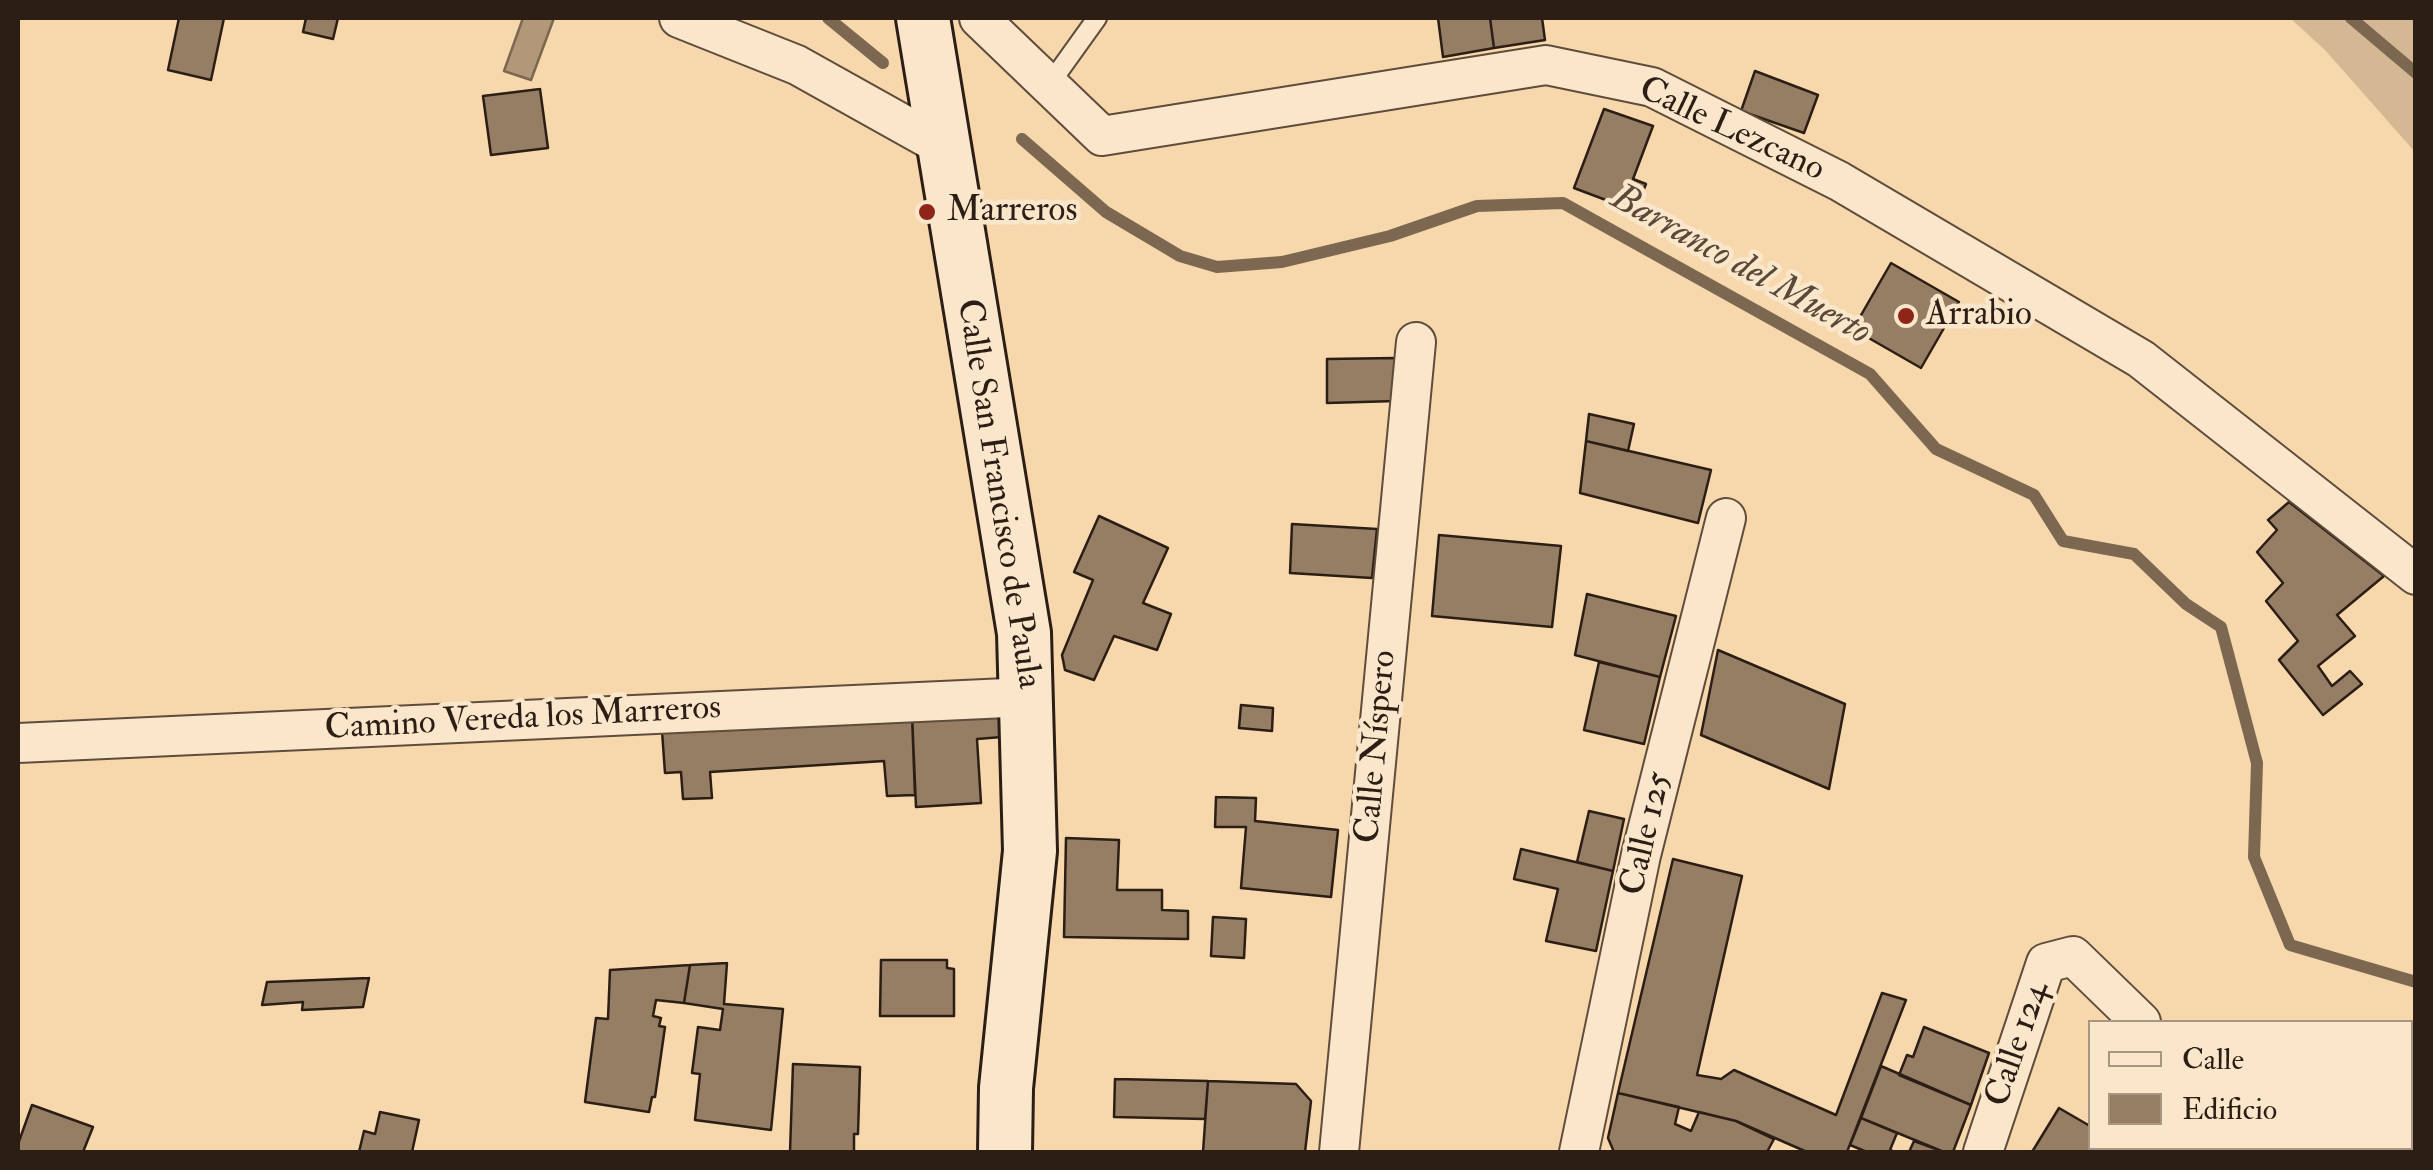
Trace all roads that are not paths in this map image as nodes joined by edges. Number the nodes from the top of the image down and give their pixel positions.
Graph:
1 (679, 18) edge
2 (922, 18) edge
3 (978, 18) edge
4 (1097, 18) edge
5 (1049, 84) junction
6 (942, 146) junction
7 (1416, 342) dead end
8 (1726, 518) dead end
9 (2416, 575) edge
10 (1029, 698) junction
11 (18, 743) edge
12 (2139, 1020) edge
13 (1005, 1152) edge
14 (1339, 1152) edge
15 (1579, 1152) edge
16 (1983, 1152) edge

1 - 6 street
2 - 6 main road, Calle San Francisco de Paula
3 - 5 street, Calle Lezcano
4 - 5 lane
5 - 9 street, Calle Lezcano
6 - 10 main road, Calle San Francisco de Paula
7 - 14 street, Calle Níspero
8 - 15 street, Calle 125
10 - 11 street, Camino Vereda los Marreros
10 - 13 main road, Calle San Francisco de Paula
12 - 16 street, Calle 124

